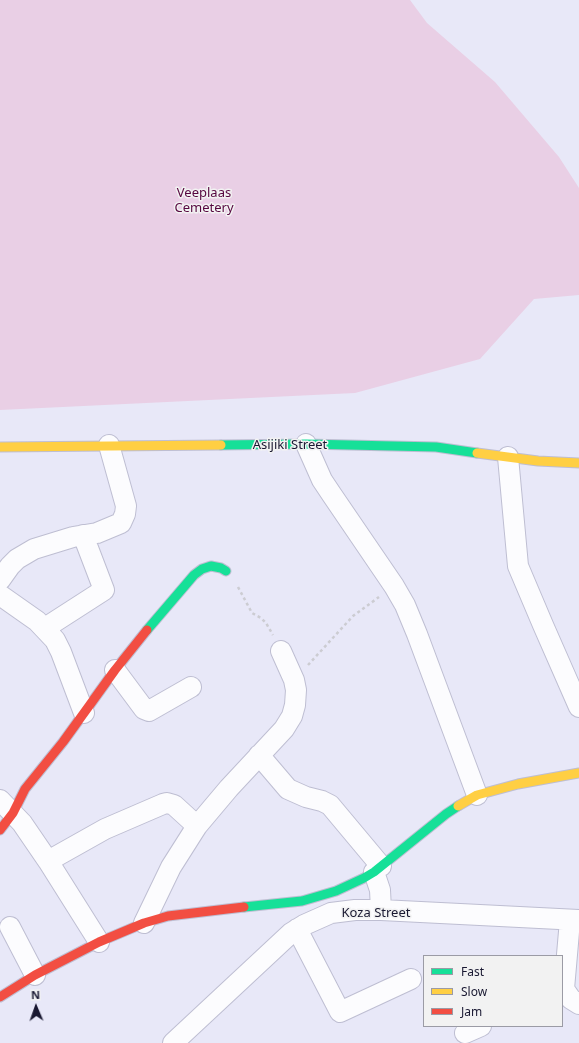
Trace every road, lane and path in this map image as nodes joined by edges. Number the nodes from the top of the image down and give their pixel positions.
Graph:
1 (306, 444) junction
2 (109, 445) junction
3 (0, 447) edge
4 (508, 457) junction
5 (579, 463) edge
6 (83, 535) junction
7 (226, 571) joint
8 (0, 580) edge
9 (394, 586) junction
10 (0, 595) edge
11 (45, 628) junction
12 (281, 651) joint
13 (116, 670) junction
14 (294, 680) junction
15 (191, 687) dead end
16 (579, 707) edge
17 (84, 713) junction
18 (259, 755) junction
19 (579, 774) edge
20 (477, 795) junction
21 (6, 807) edge
22 (197, 826) junction
23 (0, 830) edge
24 (48, 861) junction
25 (378, 869) junction
26 (381, 910) junction
27 (574, 920) edge
28 (144, 923) junction
29 (10, 927) dead end
30 (297, 929) junction
31 (99, 942) junction
32 (35, 975) junction
33 (411, 979) dead end
34 (563, 990) edge
35 (0, 997) edge
36 (579, 1004) edge
37 (173, 1043) edge

1 - 2 street, Asijiki Street
1 - 4 street, Asijiki Street
1 - 9 street
2 - 3 street, Asijiki Street
2 - 6 street
4 - 5 street, Asijiki Street
4 - 16 street
6 - 8 street
6 - 11 street
7 - 12 path
7 - 13 street
9 - 14 path
9 - 20 street
10 - 11 street
11 - 17 street
12 - 14 street
13 - 15 street
13 - 17 street
14 - 18 street
17 - 21 street
18 - 22 street
18 - 25 street
19 - 20 street
20 - 25 street
21 - 23 street
21 - 24 street
22 - 24 street
22 - 28 street
24 - 31 street
25 - 26 street
25 - 28 street
26 - 27 street, Koza Street
26 - 30 street, Koza Street
27 - 34 street
28 - 31 street
29 - 32 street
30 - 33 street
30 - 37 street, Koza Street
31 - 32 street
32 - 35 street
34 - 36 street

